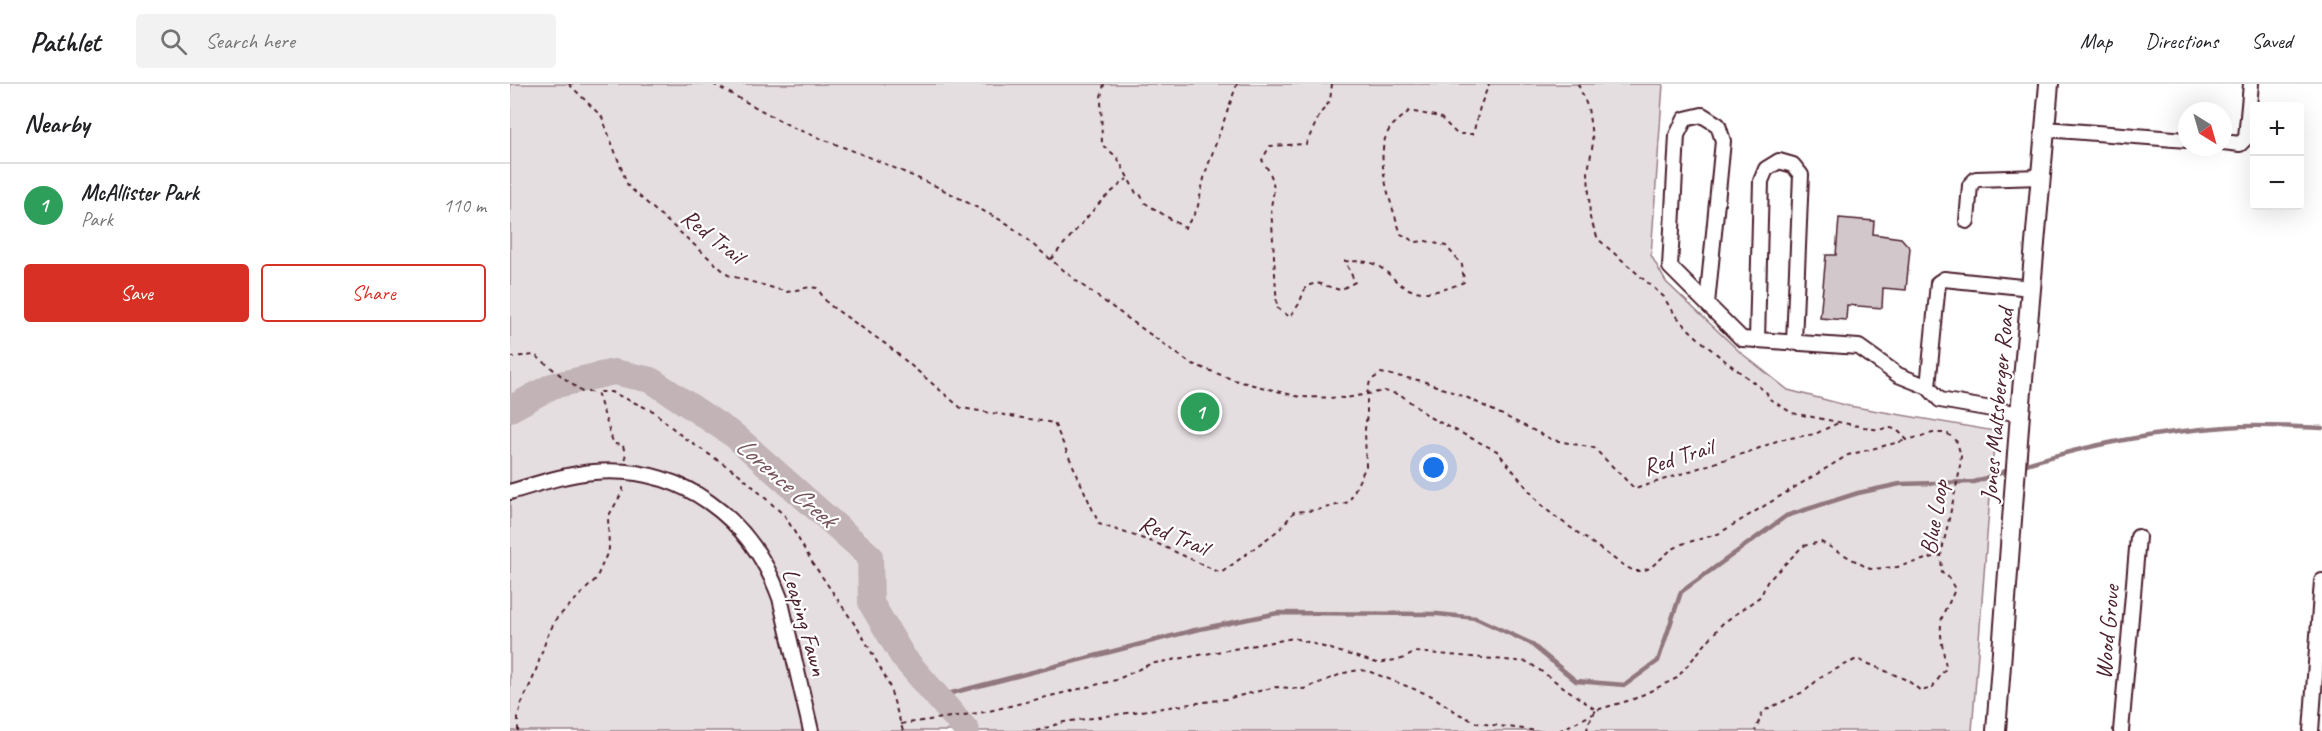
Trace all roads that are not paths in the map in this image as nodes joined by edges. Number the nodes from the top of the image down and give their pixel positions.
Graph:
1 (2049, 84) edge
2 (2251, 84) edge
3 (2045, 129) junction
4 (2178, 139) edge
5 (2232, 143) edge
6 (2041, 177) junction
7 (1967, 221) dead end
8 (2031, 288) junction
9 (1707, 304) junction
10 (1756, 339) junction
11 (1794, 342) junction
12 (1929, 387) junction
13 (2020, 416) junction
14 (510, 492) edge
15 (2138, 537) dead end
16 (2322, 581) edge
17 (811, 731) edge
18 (1996, 731) edge
19 (2121, 731) edge
20 (2311, 731) edge

1 - 3 main road, Jones Maltsberger Road
2 - 5 street
3 - 4 street
3 - 6 main road, Jones Maltsberger Road
6 - 7 street
6 - 8 main road, Jones Maltsberger Road
8 - 12 street
8 - 13 main road, Jones Maltsberger Road
9 - 9 street
9 - 10 street
10 - 11 street
10 - 11 street
11 - 12 street
12 - 13 street
13 - 18 main road, Jones Maltsberger Road
14 - 17 street, Leaping Fawn
15 - 19 street, Wood Grove
16 - 20 street

